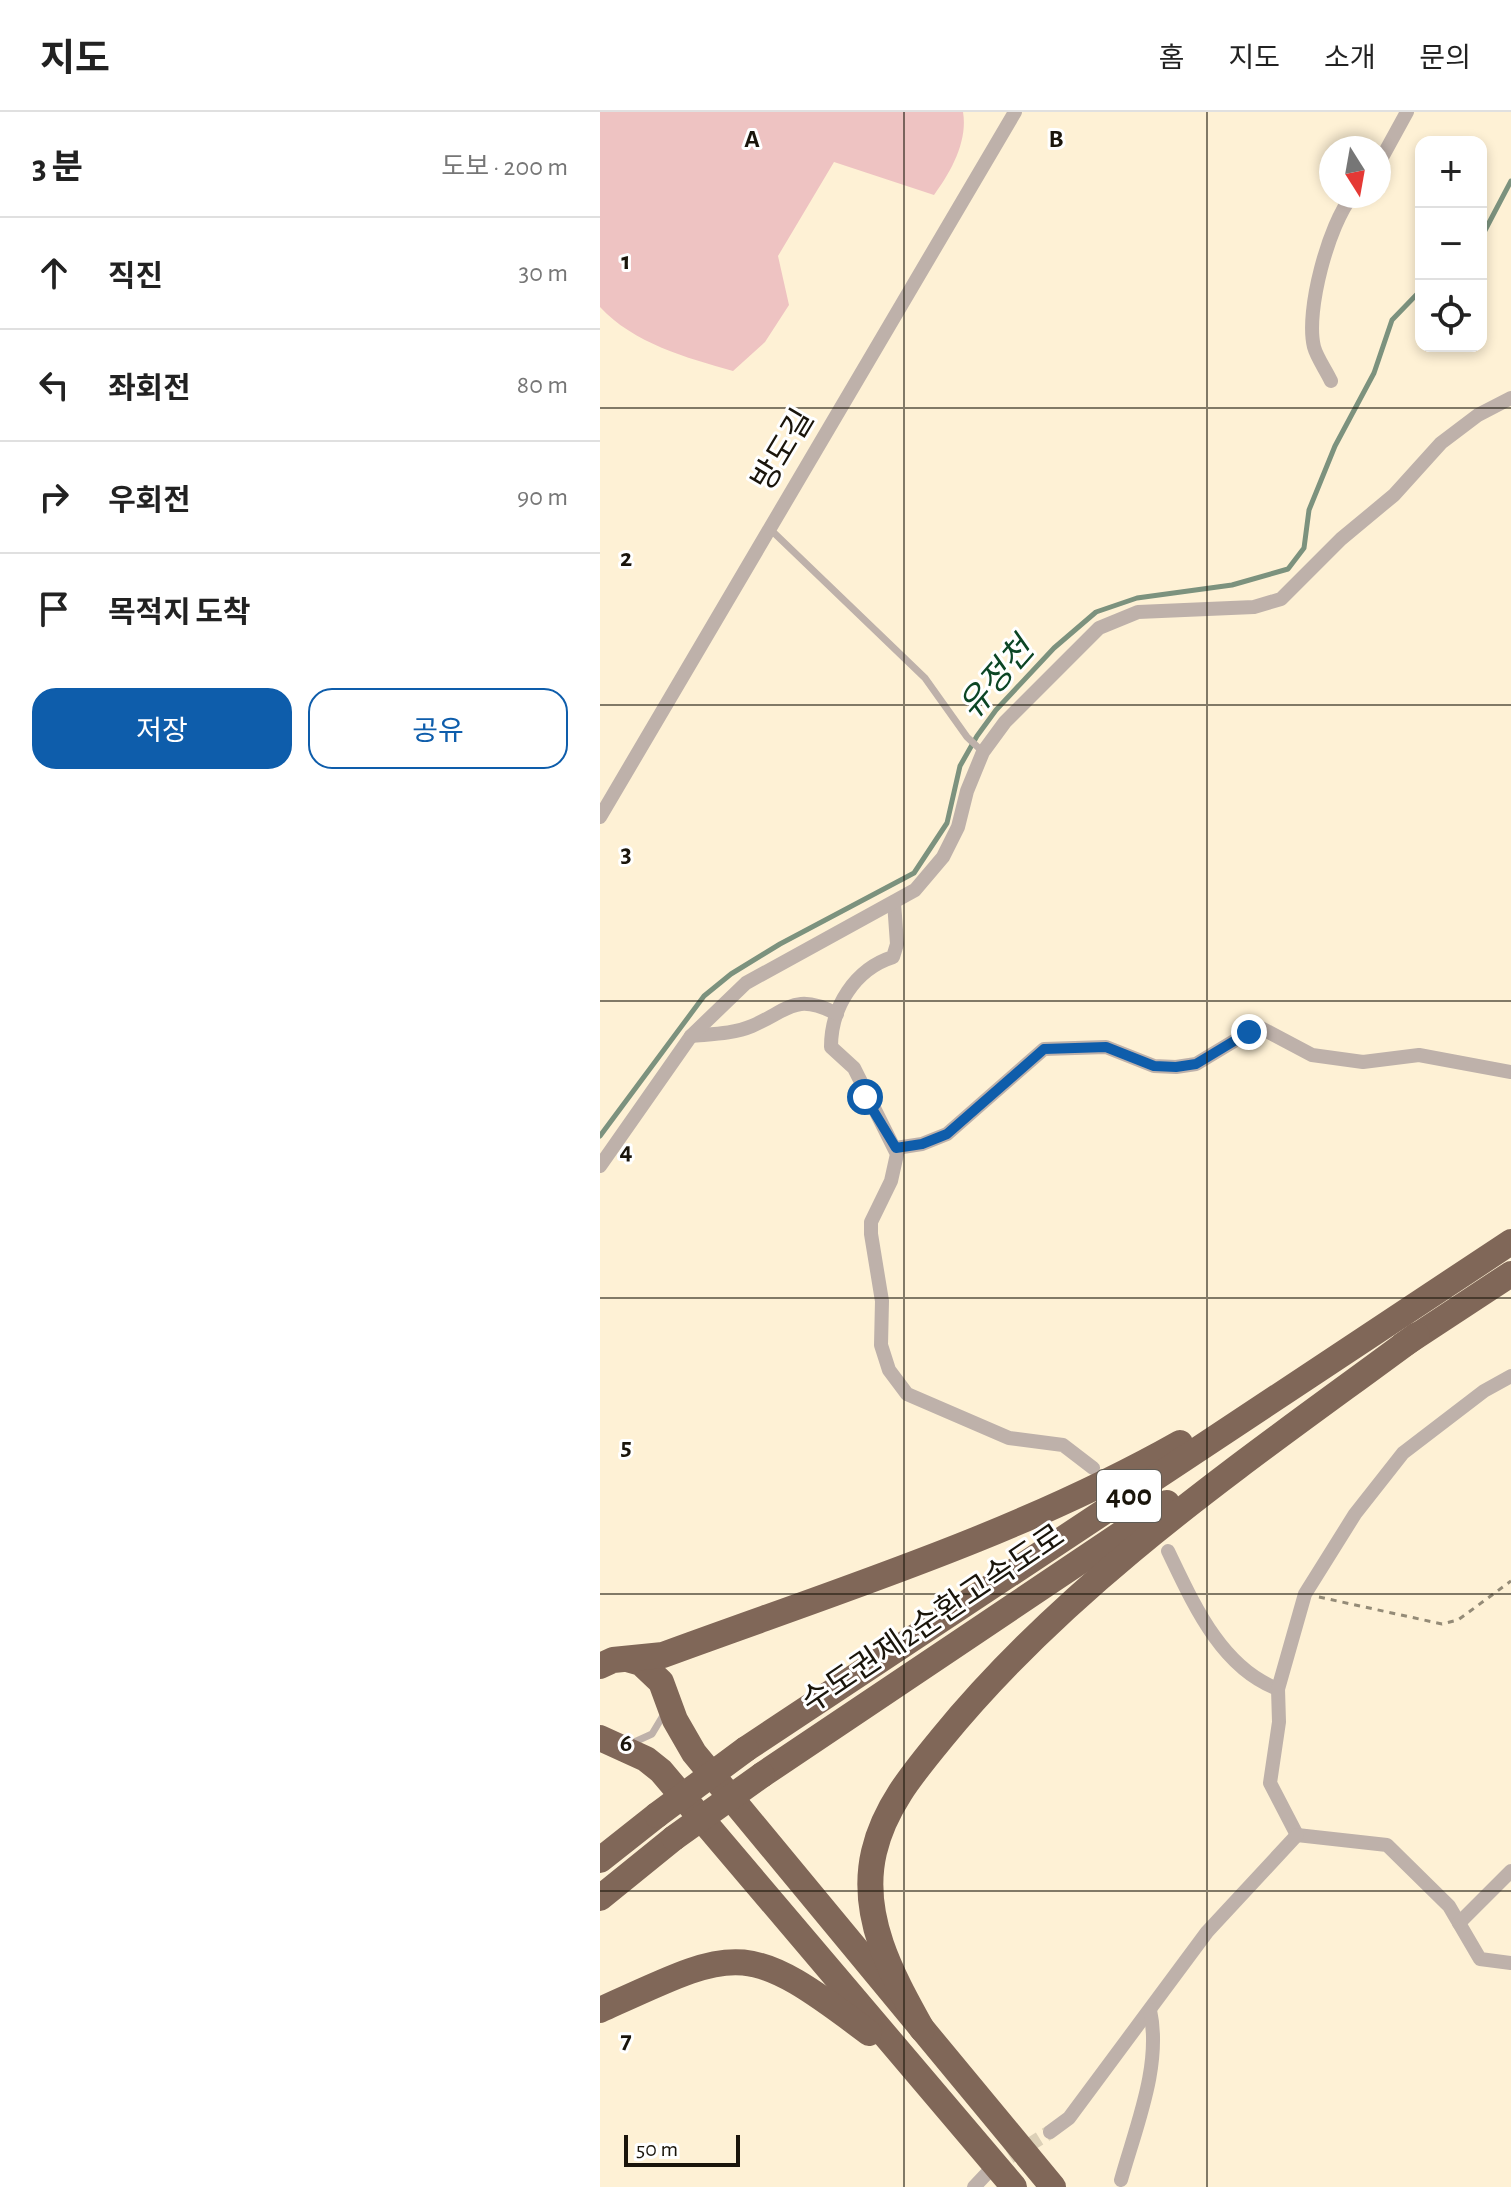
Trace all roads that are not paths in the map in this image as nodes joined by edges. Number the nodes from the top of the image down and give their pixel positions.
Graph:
1 (1015, 112) edge
2 (1407, 112) edge
3 (1391, 141) edge
4 (1342, 208) edge
5 (1331, 381) dead end
6 (1511, 398) edge
7 (769, 528) junction
8 (983, 752) junction
9 (600, 817) edge
10 (894, 902) junction
11 (837, 1014) junction
12 (691, 1036) junction
13 (1511, 1072) edge
14 (896, 1148) junction
15 (600, 1166) edge
16 (1511, 1242) edge
17 (1511, 1274) edge
18 (1394, 1320) junction
19 (1417, 1335) junction
20 (1511, 1376) edge
21 (1093, 1468) dead end
22 (1168, 1551) dead end
23 (627, 1659) junction
24 (600, 1666) edge
25 (1278, 1689) junction
26 (666, 1696) junction
27 (606, 1741) edge
28 (1297, 1835) junction
29 (600, 1860) edge
30 (1511, 1871) edge
31 (600, 1898) edge
32 (1459, 1923) junction
33 (1511, 1963) edge
34 (600, 2010) edge
35 (1150, 2010) junction
36 (922, 2029) junction
37 (917, 2069) junction
38 (1050, 2132) tunnel mouth
39 (991, 2169) tunnel mouth
40 (1121, 2180) dead end
41 (974, 2187) edge
42 (1014, 2187) edge
43 (1053, 2187) edge

1 - 7 street, 방도길
2 - 3 street
4 - 5 street
6 - 8 street
7 - 8 lane
7 - 9 street, 방도길
8 - 10 street
10 - 11 street
10 - 12 street
11 - 12 street
11 - 14 street
12 - 15 street
13 - 14 street
14 - 21 street
16 - 18 highway, 수도권제2순환고속도로 / 400
17 - 19 highway, 수도권제2순환고속도로 / 400
18 - 23 highway
18 - 29 highway, 수도권제2순환고속도로 / 400, bridge
19 - 31 highway, 수도권제2순환고속도로 / 400, bridge
19 - 36 highway
20 - 25 street
22 - 25 street
23 - 24 highway
23 - 26 highway
25 - 28 street
26 - 27 lane
26 - 36 highway
27 - 37 highway
28 - 32 street
28 - 35 street
30 - 32 street
32 - 33 street
34 - 37 highway
35 - 38 street
35 - 40 street
36 - 43 highway
37 - 42 highway
39 - 41 street

